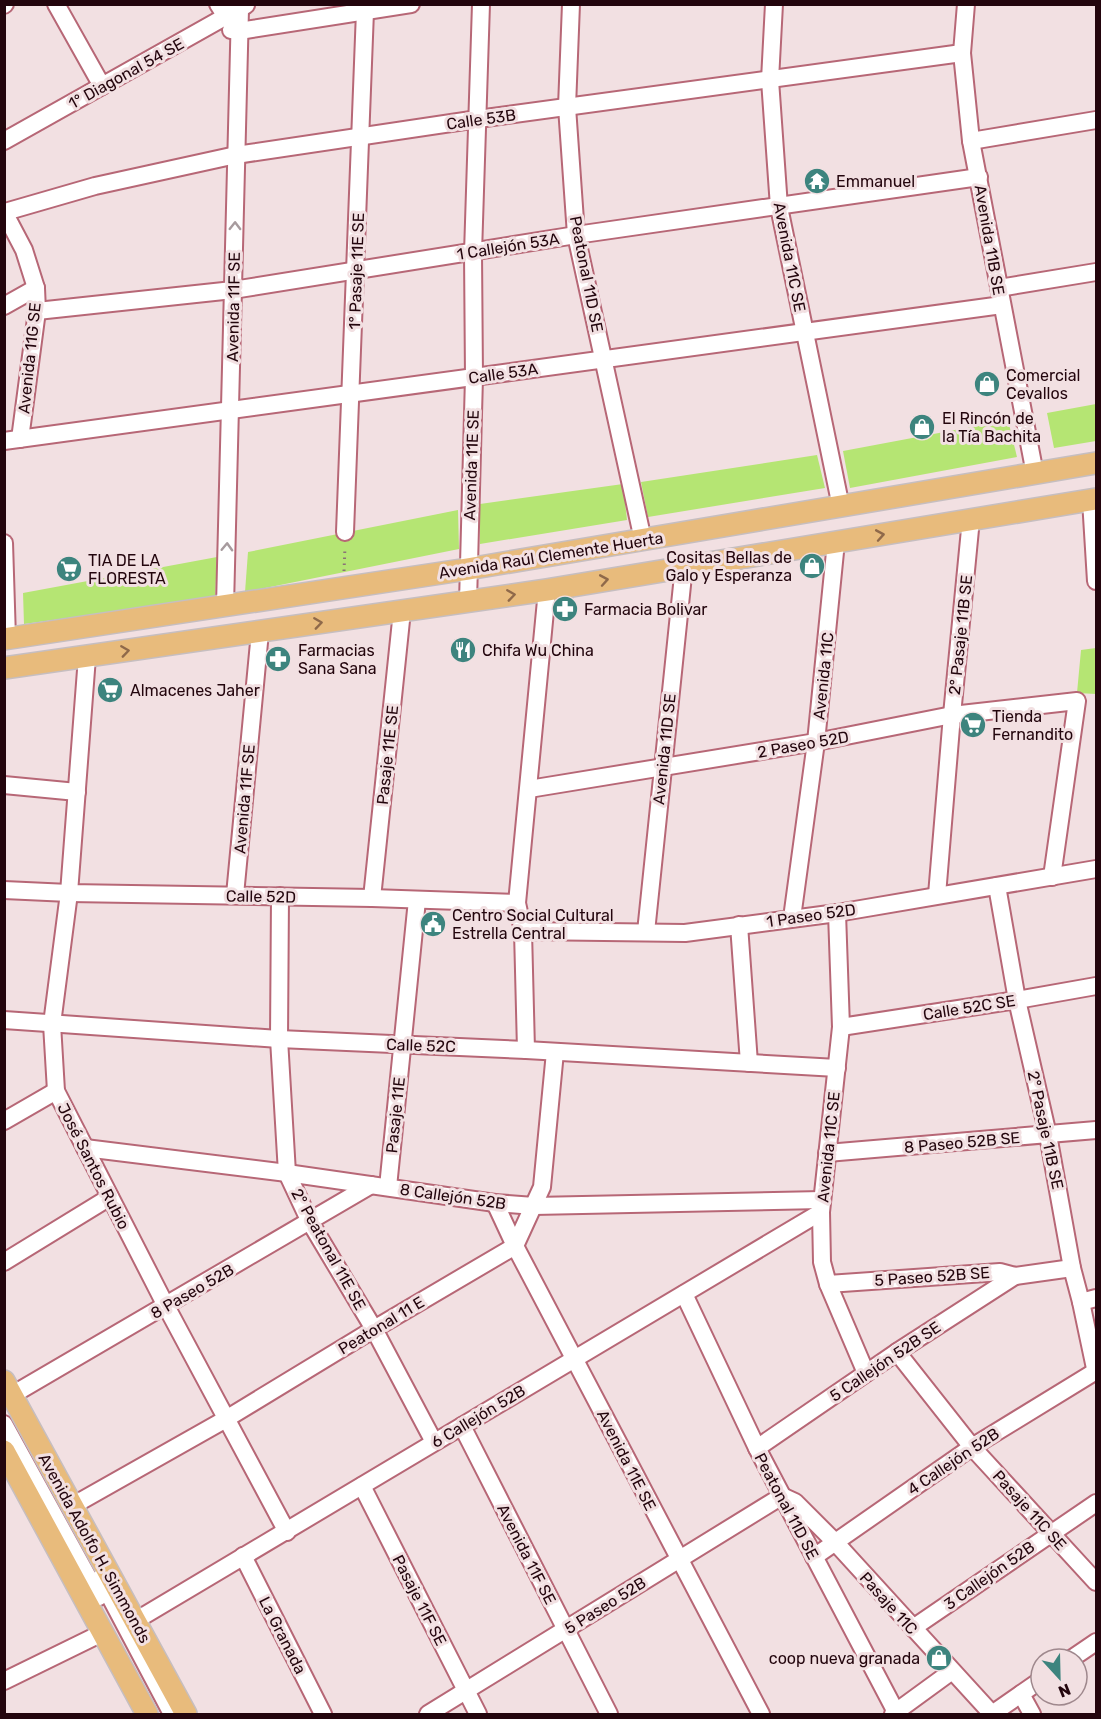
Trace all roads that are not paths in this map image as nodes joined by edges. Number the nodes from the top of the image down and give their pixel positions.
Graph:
1 (56, 4) edge
2 (411, 4) edge
3 (481, 4) edge
4 (571, 4) edge
5 (774, 4) edge
6 (966, 4) edge
7 (233, 9) edge
8 (365, 11) junction
9 (207, 28) junction
10 (239, 31) junction
11 (962, 53) junction
12 (770, 80) junction
13 (102, 86) junction
14 (567, 107) junction
15 (477, 119) junction
16 (1096, 120) edge
17 (361, 137) junction
18 (4, 141) edge
19 (971, 141) junction
20 (236, 155) junction
21 (979, 177) junction
22 (779, 207) junction
23 (5, 212) edge
24 (576, 235) junction
25 (473, 253) junction
26 (356, 271) junction
27 (1096, 272) edge
28 (36, 288) junction
29 (233, 290) junction
30 (1001, 297) junction
31 (4, 306) edge
32 (37, 311) junction
33 (804, 332) junction
34 (603, 360) junction
35 (474, 377) junction
36 (352, 393) junction
37 (230, 410) junction
38 (12, 440) edge
39 (1096, 463) edge
40 (1096, 471) edge
41 (1035, 474) junction
42 (1094, 499) edge
43 (841, 507) junction
44 (971, 519) junction
45 (345, 532) road end
46 (643, 540) junction
47 (836, 542) junction
48 (4, 543) edge
49 (684, 566) junction
50 (467, 572) junction
51 (1096, 581) edge
52 (547, 590) junction
53 (468, 602) junction
54 (225, 606) junction
55 (402, 611) junction
56 (260, 632) junction
57 (5, 641) edge
58 (87, 657) junction
59 (4, 668) edge
60 (951, 715) junction
61 (816, 742) junction
62 (662, 768) junction
63 (4, 785) edge
64 (528, 789) junction
65 (76, 792) junction
66 (1096, 869) edge
67 (1052, 877) junction
68 (997, 886) junction
69 (4, 890) edge
70 (69, 893) junction
71 (235, 895) junction
72 (937, 895) junction
73 (280, 896) junction
74 (372, 898) junction
75 (417, 900) junction
76 (517, 903) junction
77 (837, 913) junction
78 (792, 918) junction
79 (739, 925) junction
80 (523, 931) junction
81 (646, 932) junction
82 (1096, 986) edge
83 (1017, 1000) junction
84 (4, 1020) edge
85 (52, 1024) junction
86 (841, 1027) junction
87 (279, 1039) junction
88 (402, 1044) junction
89 (526, 1050) junction
90 (555, 1052) junction
91 (749, 1063) junction
92 (837, 1068) junction
93 (56, 1091) junction
94 (4, 1121) edge
95 (1096, 1130) edge
96 (1048, 1135) junction
97 (85, 1148) junction
98 (827, 1153) junction
99 (287, 1173) junction
100 (371, 1185) junction
101 (388, 1187) junction
102 (110, 1197) junction
103 (495, 1203) junction
104 (534, 1206) junction
105 (822, 1206) junction
106 (310, 1222) junction
107 (515, 1246) junction
108 (4, 1262) edge
109 (1072, 1268) junction
110 (1015, 1276) junction
111 (828, 1284) junction
112 (684, 1294) junction
113 (1089, 1300) edge
114 (166, 1306) junction
115 (374, 1329) junction
116 (897, 1352) junction
117 (575, 1359) junction
118 (1096, 1372) edge
119 (866, 1373) junction
120 (7, 1393) edge
121 (226, 1419) junction
122 (4, 1424) edge
123 (462, 1426) junction
124 (434, 1442) junction
125 (972, 1447) junction
126 (757, 1448) junction
127 (4, 1451) edge
128 (362, 1485) junction
129 (782, 1496) junction
130 (1096, 1503) edge
131 (72, 1506) junction
132 (287, 1532) junction
133 (1050, 1533) junction
134 (835, 1542) junction
135 (243, 1556) junction
136 (814, 1557) junction
137 (678, 1560) junction
138 (1096, 1582) edge
139 (135, 1621) junction
140 (913, 1629) junction
141 (565, 1630) junction
142 (102, 1633) junction
143 (951, 1671) junction
144 (4, 1682) edge
145 (1029, 1688) edge
146 (466, 1691) junction
147 (1021, 1694) junction
148 (147, 1714) edge
149 (162, 1714) edge
150 (172, 1714) edge
151 (186, 1714) edge
152 (323, 1714) edge
153 (428, 1714) edge
154 (478, 1714) edge
155 (609, 1714) edge
156 (761, 1714) edge
157 (895, 1714) edge
158 (993, 1714) edge
159 (1032, 1714) edge

1 - 13 street
2 - 8 street
3 - 15 street, Avenida 11E SE
4 - 14 street, Peatonal 11D SE
5 - 12 street, Avenida 11C SE
6 - 11 street, Avenida 11B SE
7 - 9 street, 1° Diagonal 54 SE
7 - 10 street, Avenida 11F SE
8 - 10 street
8 - 17 street, 1° Pasaje 11E SE
9 - 10 street
9 - 13 street, 1° Diagonal 54 SE
10 - 20 street, Avenida 11F SE
11 - 12 street, Calle 53B
11 - 19 street, Avenida 11B SE
12 - 14 street, Calle 53B
12 - 22 street, Avenida 11C SE
13 - 18 street, 1° Diagonal 54 SE
14 - 15 street, Calle 53B
14 - 24 street, Peatonal 11D SE
15 - 17 street, Calle 53B
15 - 25 street, Avenida 11E SE
16 - 19 street
17 - 20 street, Calle 53B
17 - 26 street, 1° Pasaje 11E SE
19 - 21 street, Avenida 11B SE
20 - 23 street, Calle 53B
29 -> 20 street, Avenida 11F SE
21 - 22 street, 1 Callejón 53A
21 - 30 street, Avenida 11B SE
22 - 24 street, 1 Callejón 53A
22 - 33 street, Avenida 11C SE
23 - 28 street, Avenida 11G SE
24 - 25 street, 1 Callejón 53A
24 - 34 street, Peatonal 11D SE
25 - 26 street, 1 Callejón 53A
25 - 35 street, Avenida 11E SE
26 - 29 street, 1 Callejón 53A
26 - 36 street, 1° Pasaje 11E SE
27 - 30 street, Calle 53A
28 - 31 street
28 - 32 street, Avenida 11G SE
29 - 32 street, 1 Callejón 53A
29 - 37 street, Avenida 11F SE
30 - 33 street, Calle 53A
30 - 41 street, Avenida 11B SE
32 - 38 street, Avenida 11G SE
33 - 34 street, Calle 53A
33 - 43 street, Avenida 11C SE
34 - 35 street, Calle 53A
34 - 46 street, Peatonal 11D SE
35 - 36 street, Calle 53A
35 - 50 street, Avenida 11E SE
36 - 37 street, Calle 53A
36 - 45 street, 1° Pasaje 11E SE
37 - 38 street, Calle 53A
54 -> 37 street, Avenida 11F SE
39 - 41 main road, Avenida Raúl Clemente Huerta
40 - 50 street
41 - 43 main road, Avenida Raúl Clemente Huerta
42 - 44 main road, Avenida Raúl Clemente Huerta
42 - 51 street
43 - 46 main road, Avenida Raúl Clemente Huerta
47 -> 44 main road, Avenida Raúl Clemente Huerta
44 - 60 street, 2° Pasaje 11B SE
46 - 50 main road, Avenida Raúl Clemente Huerta
47 - 49 main road, Avenida Raúl Clemente Huerta
47 - 61 street, Avenida 11C
48 - 57 street
52 -> 49 main road, Avenida Raúl Clemente Huerta
49 - 62 street, Avenida 11D SE
50 - 53 street, Avenida 11E SE
50 - 54 main road, Avenida Raúl Clemente Huerta
50 - 57 street
53 -> 52 main road, Avenida Raúl Clemente Huerta
52 - 64 street
53 - 55 main road, Avenida Raúl Clemente Huerta
54 - 57 main road, Avenida Raúl Clemente Huerta
56 -> 55 main road, Avenida Raúl Clemente Huerta
55 - 74 street, Pasaje 11E SE
58 -> 56 main road, Avenida Raúl Clemente Huerta
56 - 71 street, Avenida 11F SE
58 - 59 main road, Avenida Raúl Clemente Huerta
58 - 65 street, José Santos Rubio
60 - 61 street, 2 Paseo 52D
60 - 67 street, 2 Paseo 52D
60 - 72 street, 2° Pasaje 11B SE
61 - 62 street, 2 Paseo 52D
61 - 78 street, Avenida 11C
62 - 64 street, 2 Paseo 52D
62 - 81 street, Avenida 11D SE
63 - 65 street
64 - 76 street
65 - 70 street, José Santos Rubio
66 - 67 street, 1 Paseo 52D
67 - 68 street, 1 Paseo 52D
68 - 72 street, 1 Paseo 52D
68 - 83 street, 2° Pasaje 11B SE
69 - 70 street, Calle 52D
70 - 71 street, Calle 52D
70 - 85 street, José Santos Rubio
71 - 73 street, Calle 52D
72 - 77 street, 1 Paseo 52D
73 - 74 street, Calle 52D
73 - 87 street, 2° Peatonal 11E SE
74 - 75 street, Calle 52D
75 - 76 street, Calle 52D
75 - 88 street, Pasaje 11E
76 - 80 street
77 - 78 street, 1 Paseo 52D
77 - 86 street, Avenida 11C SE
78 - 79 street, 1 Paseo 52D
79 - 81 street, 1 Paseo 52D
79 - 91 street
80 - 81 street, 1 Paseo 52D
80 - 89 street
82 - 83 street, Calle 52C SE
83 - 86 street, Calle 52C SE
83 - 96 street, 2° Pasaje 11B SE
84 - 85 street, Calle 52C
85 - 87 street, Calle 52C
85 - 93 street, José Santos Rubio
86 - 92 street, Avenida 11C SE
87 - 88 street, Calle 52C
87 - 99 street, 2° Peatonal 11E SE
88 - 89 street, Calle 52C
88 - 101 street, Pasaje 11E
89 - 90 street, Calle 52C
90 - 91 street, Calle 52C
90 - 104 street
91 - 92 street, Calle 52C
92 - 98 street, Avenida 11C SE
93 - 94 street
93 - 97 street, José Santos Rubio
95 - 96 street, 8 Paseo 52B SE
96 - 98 street, 8 Paseo 52B SE
96 - 109 street, 2° Pasaje 11B SE
97 - 99 street, 8 Callejón 52B
97 - 102 street, José Santos Rubio
98 - 105 street, Avenida 11C SE
99 - 100 street, 8 Callejón 52B
99 - 106 street, 2° Peatonal 11E SE
100 - 101 street, 8 Callejón 52B
100 - 106 street, 8 Paseo 52B
101 - 103 street, 8 Callejón 52B
102 - 108 street
102 - 114 street, José Santos Rubio
103 - 104 street, 8 Callejón 52B
103 - 107 street, Avenida 11E SE
104 - 105 street, 8 Callejón 52B
104 - 107 street
105 - 111 street, Avenida 11C SE
105 - 112 street, 6 Callejón 52B
106 - 114 street, 8 Paseo 52B
106 - 115 street, 2° Peatonal 11E SE
107 - 115 street, Peatonal 11 E
107 - 117 street, Avenida 11E SE
109 - 110 street, 5 Paseo 52B SE
109 - 113 street, 2° Pasaje 11B SE
110 - 111 street, 5 Paseo 52B SE
110 - 116 street, 5 Callejón 52B SE
111 - 119 street, Avenida 11C SE
112 - 117 street, 6 Callejón 52B
112 - 126 street, Peatonal 11D SE
113 - 118 street, 2° Pasaje 11B SE
114 - 120 street, 8 Paseo 52B
114 - 121 street, José Santos Rubio
115 - 121 street, Peatonal 11 E
115 - 124 street, 2° Peatonal 11E SE
116 - 119 street, 5 Callejón 52B SE
116 - 125 street, Pasaje 11C SE
117 - 123 street, 6 Callejón 52B
117 - 137 street, Avenida 11E SE
118 - 125 street, 4 Callejón 52B
119 - 126 street, 5 Callejón 52B SE
120 - 131 main road, Avenida Adolfo H. Simmonds
120 - 150 street, Avenida Adolfo H. Simmonds
121 - 131 street, Peatonal 11 E
121 - 132 street, José Santos Rubio
122 - 149 street, Avenida Adolfo H. Simmonds
123 - 124 street, 6 Callejón 52B
123 - 141 street, Avenida 11F SE
124 - 128 street, 6 Callejón 52B
125 - 133 street, Pasaje 11C SE
125 - 134 street, 4 Callejón 52B
126 - 129 street, Peatonal 11D SE
127 - 142 main road, Avenida Adolfo H. Simmonds
128 - 132 street, 6 Callejón 52B
128 - 146 street, Pasaje 11F SE
129 - 134 street, Pasaje 11C
129 - 136 street, Peatonal 11D SE
129 - 137 street, 5 Paseo 52B
130 - 133 street, 3 Callejón 52B
131 - 139 main road, Avenida Adolfo H. Simmonds
132 - 135 street, 6 Callejón 52B
133 - 138 street, Pasaje 11C SE
133 - 140 street, 3 Callejón 52B
134 - 136 street, 4 Callejón 52B
134 - 140 street, Pasaje 11C
135 - 139 street, 6 Callejón 52B
135 - 152 street, La Granada
136 - 157 street, Peatonal 11D SE
137 - 141 street, 5 Paseo 52B
137 - 156 street, Avenida 11E SE
139 - 151 main road, Avenida Adolfo H. Simmonds
140 - 143 street, Pasaje 11C
141 - 146 street, 5 Paseo 52B
141 - 155 street, Avenida 11F SE
142 - 144 street
142 - 148 main road, Avenida Adolfo H. Simmonds
143 - 157 street
143 - 158 street, Pasaje 11C
145 - 147 street
146 - 153 street, 5 Paseo 52B
146 - 154 street, Pasaje 11F SE
147 - 158 street
147 - 159 street

